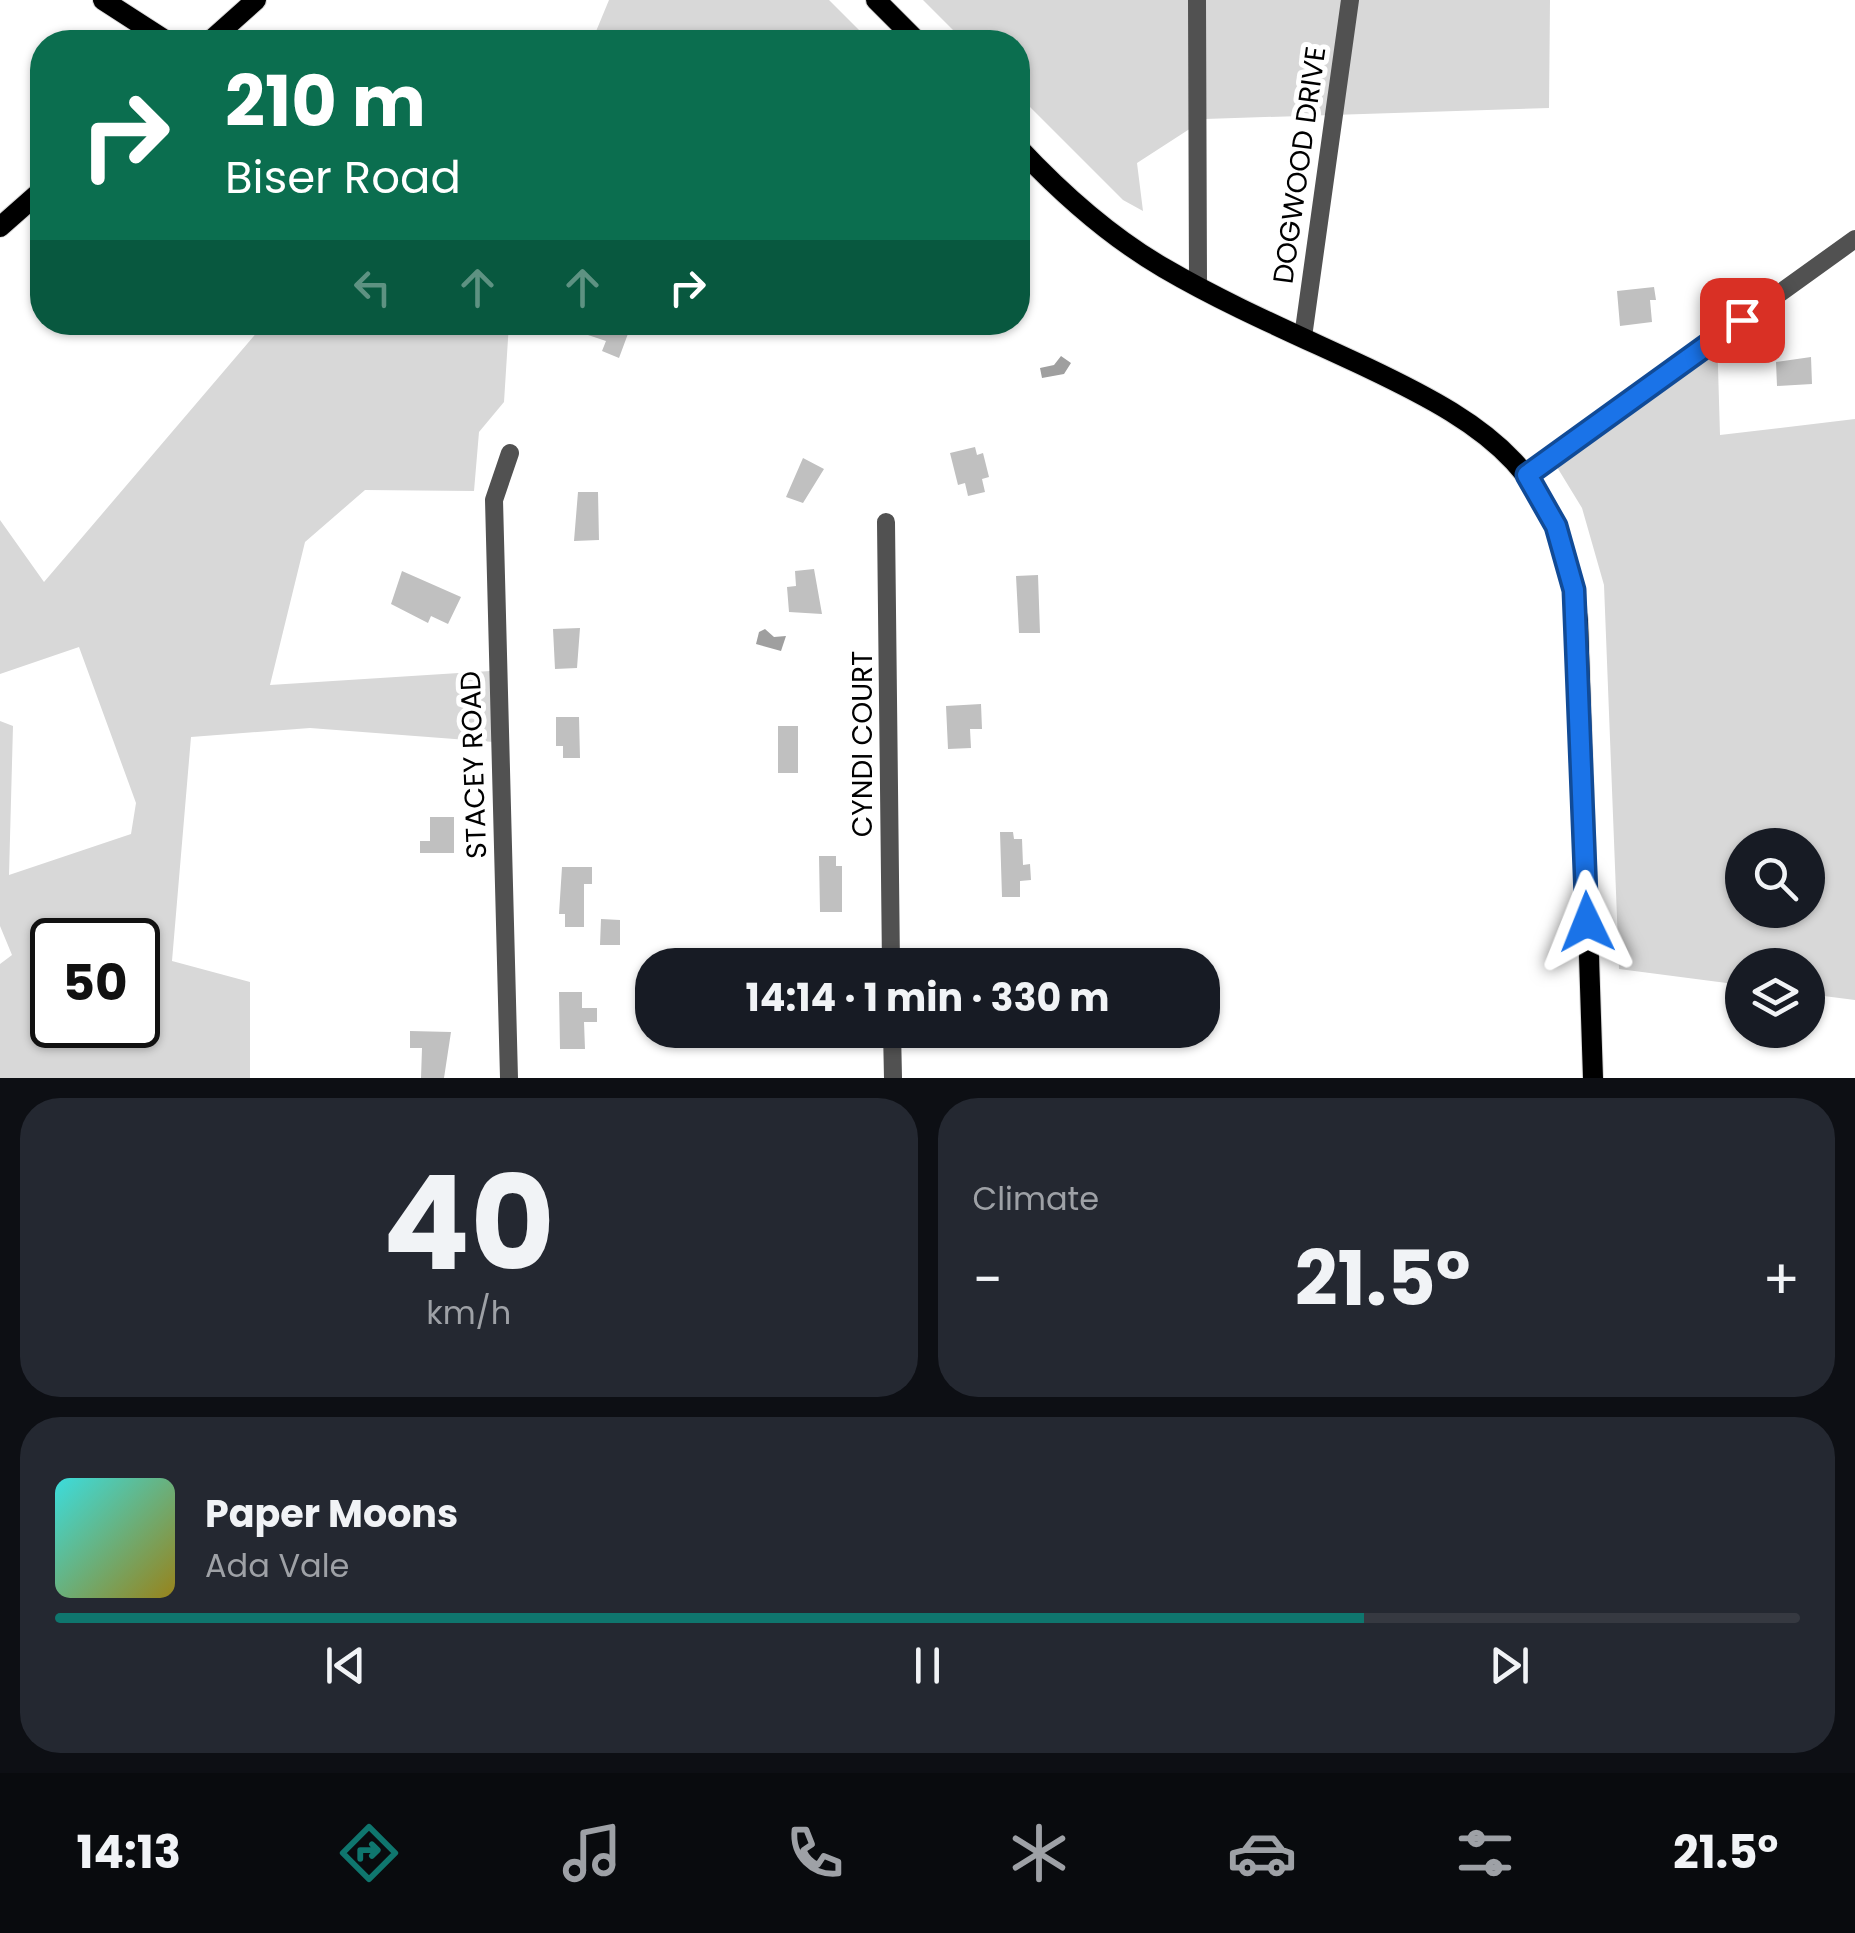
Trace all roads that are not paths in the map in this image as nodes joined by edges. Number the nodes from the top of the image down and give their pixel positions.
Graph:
1 (103, 0) edge
2 (256, 0) edge
3 (876, 0) edge
4 (1196, 0) edge
5 (1350, 0) edge
6 (149, 30) edge
7 (222, 30) edge
8 (906, 30) edge
9 (1030, 159) edge
10 (30, 200) edge
11 (0, 226) edge
12 (1855, 240) edge
13 (1198, 284) junction
14 (1303, 337) junction
15 (510, 453) dead end
16 (1527, 475) junction
17 (886, 522) dead end
18 (891, 948) edge
19 (892, 1048) edge
20 (509, 1078) edge
21 (893, 1078) edge
22 (1593, 1078) edge

1 - 6 main road
2 - 7 main road
3 - 8 main road
4 - 13 street
5 - 14 street, DOGWOOD DRIVE
9 - 13 main road
10 - 11 main road
12 - 16 street
13 - 14 main road
14 - 16 main road
15 - 20 street, STACEY ROAD
16 - 22 main road
17 - 18 street, CYNDI COURT
19 - 21 street

